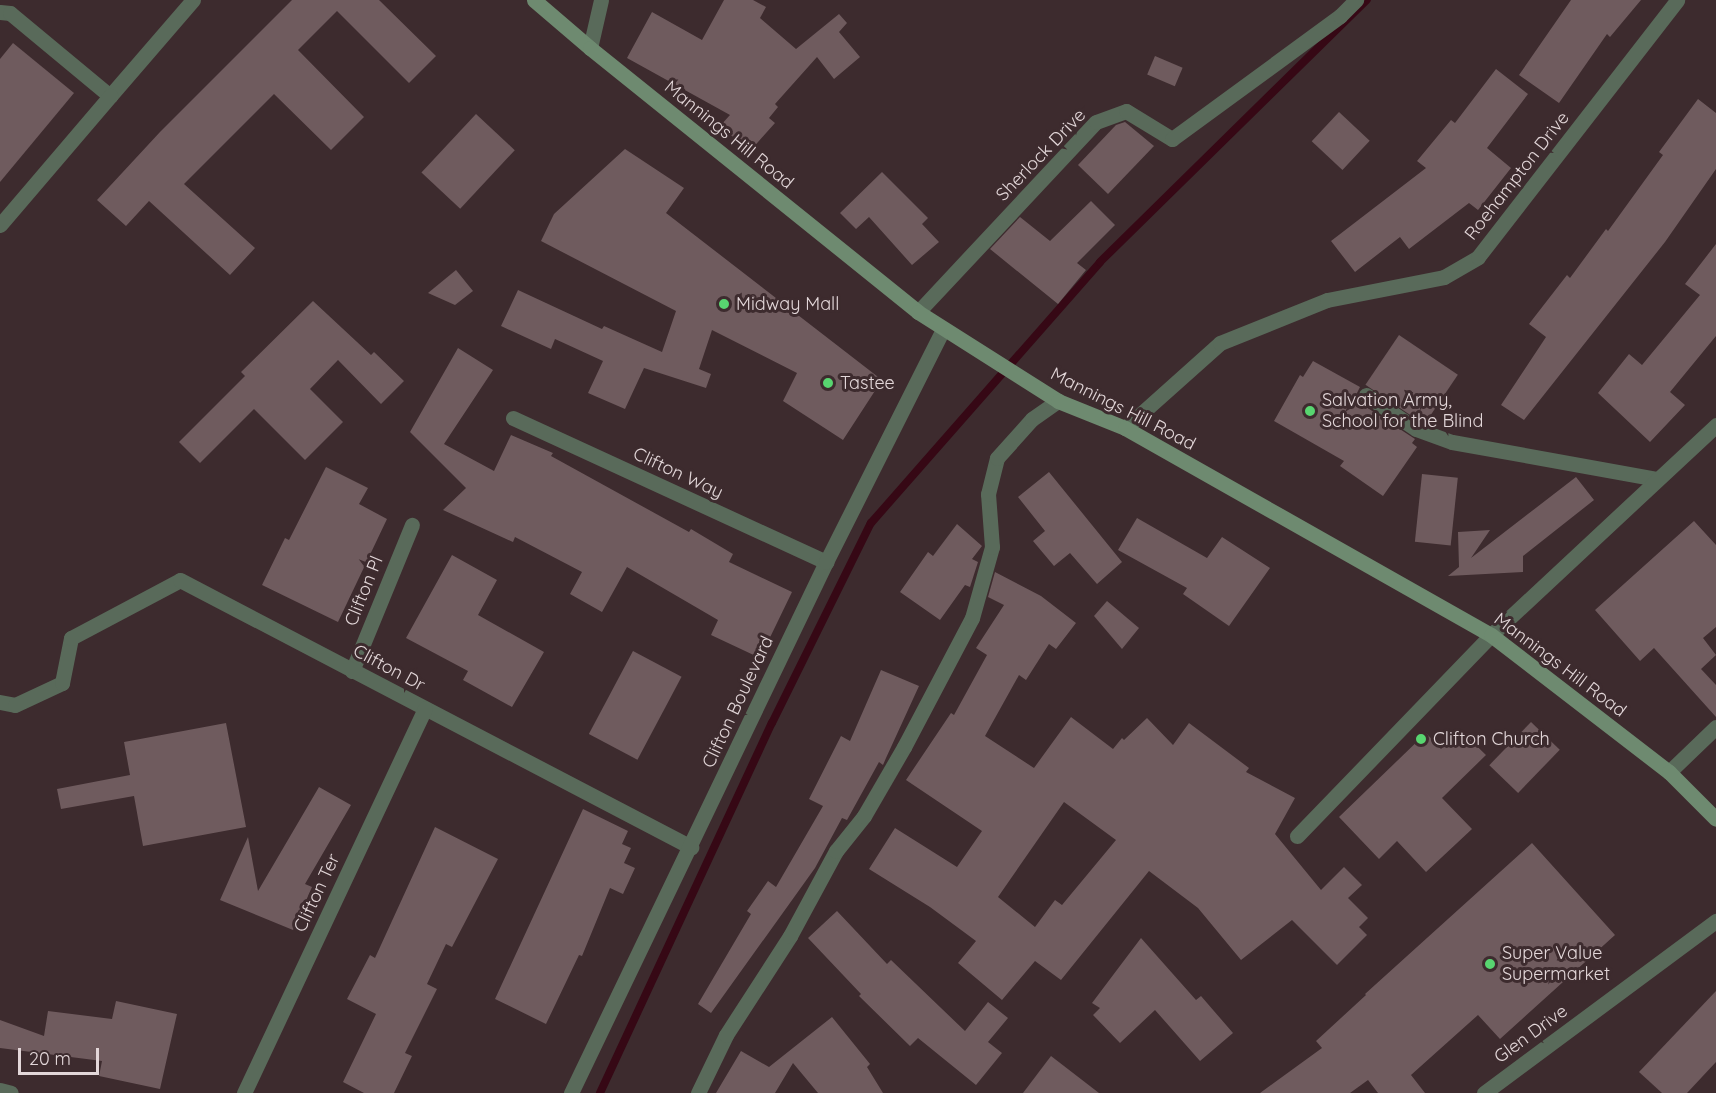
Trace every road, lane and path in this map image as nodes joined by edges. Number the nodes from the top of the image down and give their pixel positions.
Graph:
1 (193, 0) edge
2 (534, 0) edge
3 (601, 0) edge
4 (1356, 0) edge
5 (1677, 0) edge
6 (0, 12) edge
7 (590, 48) junction
8 (110, 96) junction
9 (0, 225) edge
10 (918, 312) junction
11 (943, 329) junction
12 (1366, 395) dead end
13 (1058, 401) junction
14 (513, 418) dead end
15 (1716, 425) edge
16 (1125, 428) junction
17 (1658, 479) junction
18 (412, 525) dead end
19 (826, 562) junction
20 (1491, 635) junction
21 (352, 671) junction
22 (0, 702) edge
23 (425, 709) junction
24 (1716, 727) edge
25 (1669, 772) junction
26 (1716, 819) edge
27 (1297, 836) dead end
28 (691, 847) junction
29 (1716, 921) edge
30 (0, 1090) edge
31 (11, 1093) edge
32 (244, 1093) edge
33 (571, 1093) edge
34 (698, 1093) edge
35 (1484, 1093) edge

1 - 8 street
2 - 7 main road, Mannings Hill Road
3 - 7 street
4 - 10 street, Sherlock Drive
5 - 16 street, Roehampton Drive
6 - 8 street
7 - 10 main road, Mannings Hill Road
8 - 9 street
10 - 11 main road, Mannings Hill Road
11 - 13 main road, Mannings Hill Road
11 - 19 street, Clifton Boulevard
12 - 17 street
13 - 16 main road, Mannings Hill Road
13 - 34 street
14 - 19 street, Clifton Way
15 - 17 street
16 - 20 main road, Mannings Hill Road
17 - 20 street
18 - 21 street, Clifton Pl
19 - 28 street, Clifton Boulevard
20 - 25 main road, Mannings Hill Road
20 - 27 street
21 - 22 street, Clifton Dr
21 - 23 street, Clifton Dr
23 - 28 street, Clifton Dr
23 - 32 street, Clifton Ter
24 - 25 street
25 - 26 main road, Mannings Hill Road
28 - 33 street, Clifton Boulevard
29 - 35 street, Glen Drive
30 - 31 street

